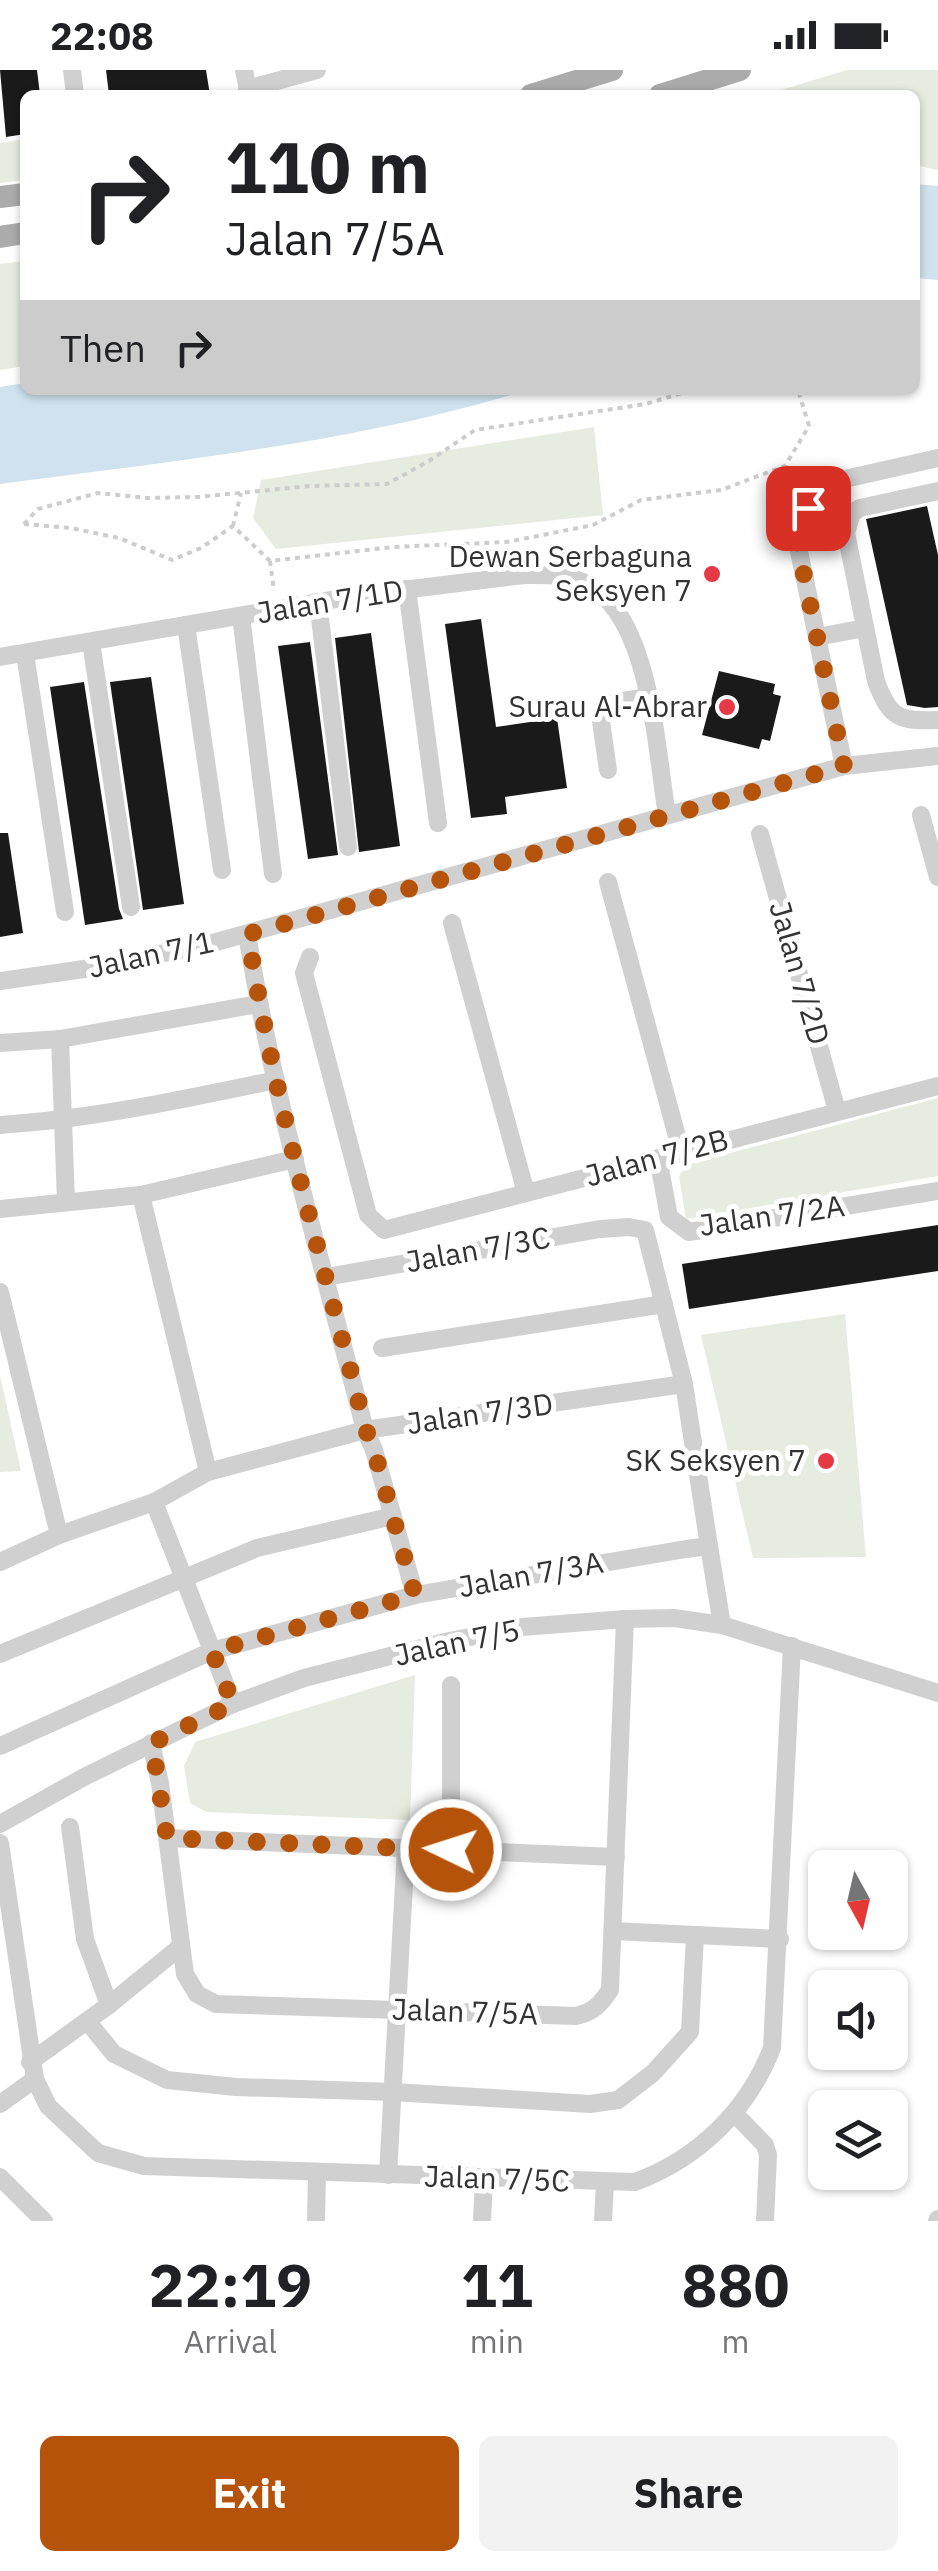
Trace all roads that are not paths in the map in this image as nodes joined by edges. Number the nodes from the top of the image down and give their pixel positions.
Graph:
1 (317, 70) edge
2 (612, 70) edge
3 (740, 70) edge
4 (247, 84) edge
5 (547, 90) edge
6 (676, 90) edge
7 (938, 458) edge
8 (938, 491) edge
9 (407, 589) junction
10 (318, 602) junction
11 (241, 616) junction
12 (186, 625) junction
13 (865, 628) junction
14 (817, 638) junction
15 (90, 642) junction
16 (25, 654) junction
17 (0, 657) edge
18 (648, 696) junction
19 (938, 720) edge
20 (938, 756) edge
21 (844, 766) junction
22 (608, 770) dead end
23 (667, 815) junction
24 (921, 815) dead end
25 (438, 823) dead end
26 (760, 834) dead end
27 (348, 847) dead end
28 (222, 870) dead end
29 (273, 874) dead end
30 (938, 876) edge
31 (608, 882) dead end
32 (131, 907) dead end
33 (65, 912) dead end
34 (452, 923) dead end
35 (248, 934) junction
36 (310, 957) dead end
37 (0, 982) edge
38 (258, 1004) junction
39 (60, 1038) junction
40 (0, 1043) edge
41 (276, 1080) junction
42 (938, 1086) edge
43 (837, 1111) junction
44 (64, 1121) junction
45 (0, 1125) edge
46 (681, 1150) junction
47 (658, 1158) junction
48 (295, 1159) junction
49 (938, 1191) edge
50 (526, 1193) junction
51 (141, 1195) junction
52 (66, 1202) junction
53 (0, 1210) edge
54 (326, 1277) junction
55 (0, 1292) edge
56 (664, 1304) junction
57 (382, 1348) dead end
58 (684, 1384) junction
59 (366, 1430) junction
60 (208, 1472) junction
61 (154, 1502) junction
62 (394, 1516) junction
63 (58, 1535) junction
64 (709, 1546) junction
65 (0, 1562) edge
66 (186, 1576) junction
67 (415, 1595) junction
68 (624, 1619) junction
69 (722, 1625) junction
70 (792, 1646) junction
71 (212, 1651) junction
72 (0, 1654) edge
73 (451, 1685) dead end
74 (938, 1693) edge
75 (233, 1704) junction
76 (152, 1743) junction
77 (0, 1746) edge
78 (0, 1824) edge
79 (70, 1827) dead end
80 (167, 1838) junction
81 (406, 1847) junction
82 (451, 1850) junction
83 (1, 1852) edge
84 (616, 1857) junction
85 (613, 1930) junction
86 (694, 1934) junction
87 (780, 1939) junction
88 (180, 1946) junction
89 (108, 2005) junction
90 (398, 2010) junction
91 (87, 2021) junction
92 (32, 2070) junction
93 (393, 2092) junction
94 (0, 2104) edge
95 (736, 2115) junction
96 (317, 2173) junction
97 (388, 2175) junction
98 (0, 2177) edge
99 (484, 2179) junction
100 (605, 2183) junction
101 (44, 2221) edge
102 (316, 2221) edge
103 (482, 2221) edge
104 (603, 2221) edge
105 (765, 2221) edge

1 - 4 street
2 - 5 main road
3 - 6 main road
7 - 14 street
8 - 13 street
9 - 10 street, Jalan 7/1D
9 - 18 street, Jalan 7/1D
9 - 25 street
10 - 11 street, Jalan 7/1D
10 - 27 street
11 - 12 street, Jalan 7/1D
11 - 29 street
12 - 15 street, Jalan 7/1D
12 - 28 street
13 - 14 street
13 - 19 street
14 - 21 street
15 - 16 street, Jalan 7/1D
15 - 32 street
16 - 17 street, Jalan 7/1D
16 - 33 street
18 - 22 street
18 - 23 street, Jalan 7/1D
20 - 21 street, Jalan 7/1
21 - 23 street, Jalan 7/1
23 - 35 street, Jalan 7/1
24 - 30 street
26 - 43 street, Jalan 7/2D
31 - 46 street
34 - 50 street
35 - 37 street, Jalan 7/1
35 - 38 street
36 - 50 street, Jalan 7/2B
38 - 39 street
38 - 41 street
39 - 40 street
39 - 44 street
41 - 44 street
41 - 48 street
42 - 43 street, Jalan 7/2B
43 - 46 street, Jalan 7/2B
44 - 45 street
44 - 52 street
46 - 47 street, Jalan 7/2B
47 - 49 street, Jalan 7/2A
47 - 50 street, Jalan 7/2B
48 - 51 street
48 - 54 street
51 - 52 street
51 - 60 street
52 - 53 street
54 - 56 street, Jalan 7/3C
54 - 59 street
55 - 63 street
56 - 57 street
56 - 58 street
58 - 59 street, Jalan 7/3D
58 - 64 street
59 - 60 street, Jalan 7/3D
59 - 62 street
60 - 61 street, Jalan 7/3D
61 - 63 street, Jalan 7/3D
61 - 66 street
62 - 66 street
62 - 67 street
63 - 65 street, Jalan 7/3D
64 - 67 street, Jalan 7/3A
64 - 69 street
66 - 71 street
66 - 72 street
67 - 71 street, Jalan 7/3A
68 - 69 street, Jalan 7/5
68 - 75 street, Jalan 7/5
68 - 84 street, Jalan 7/5A
69 - 70 street, Jalan 7/5
70 - 74 street, Jalan 7/5
70 - 87 street, Jalan 7/5C
71 - 75 street
71 - 77 street, Jalan 7/3A
73 - 82 street
75 - 76 street, Jalan 7/5
76 - 78 street, Jalan 7/5
76 - 80 street, Jalan 7/5A
79 - 89 street
80 - 81 street
80 - 88 street, Jalan 7/5A
81 - 82 street
81 - 90 street
82 - 84 street
83 - 92 street, Jalan 7/5C
84 - 85 street, Jalan 7/5A
85 - 86 street
85 - 90 street, Jalan 7/5A
86 - 87 street
86 - 93 street
87 - 95 street, Jalan 7/5C
88 - 89 street
88 - 90 street, Jalan 7/5A
89 - 91 street
90 - 93 street
91 - 92 street
91 - 93 street
92 - 94 street
92 - 96 street, Jalan 7/5C
93 - 97 street
95 - 100 street, Jalan 7/5C
95 - 105 street
96 - 97 street, Jalan 7/5C
96 - 102 street
97 - 99 street, Jalan 7/5C
98 - 101 street
99 - 100 street, Jalan 7/5C
99 - 103 street
100 - 104 street

